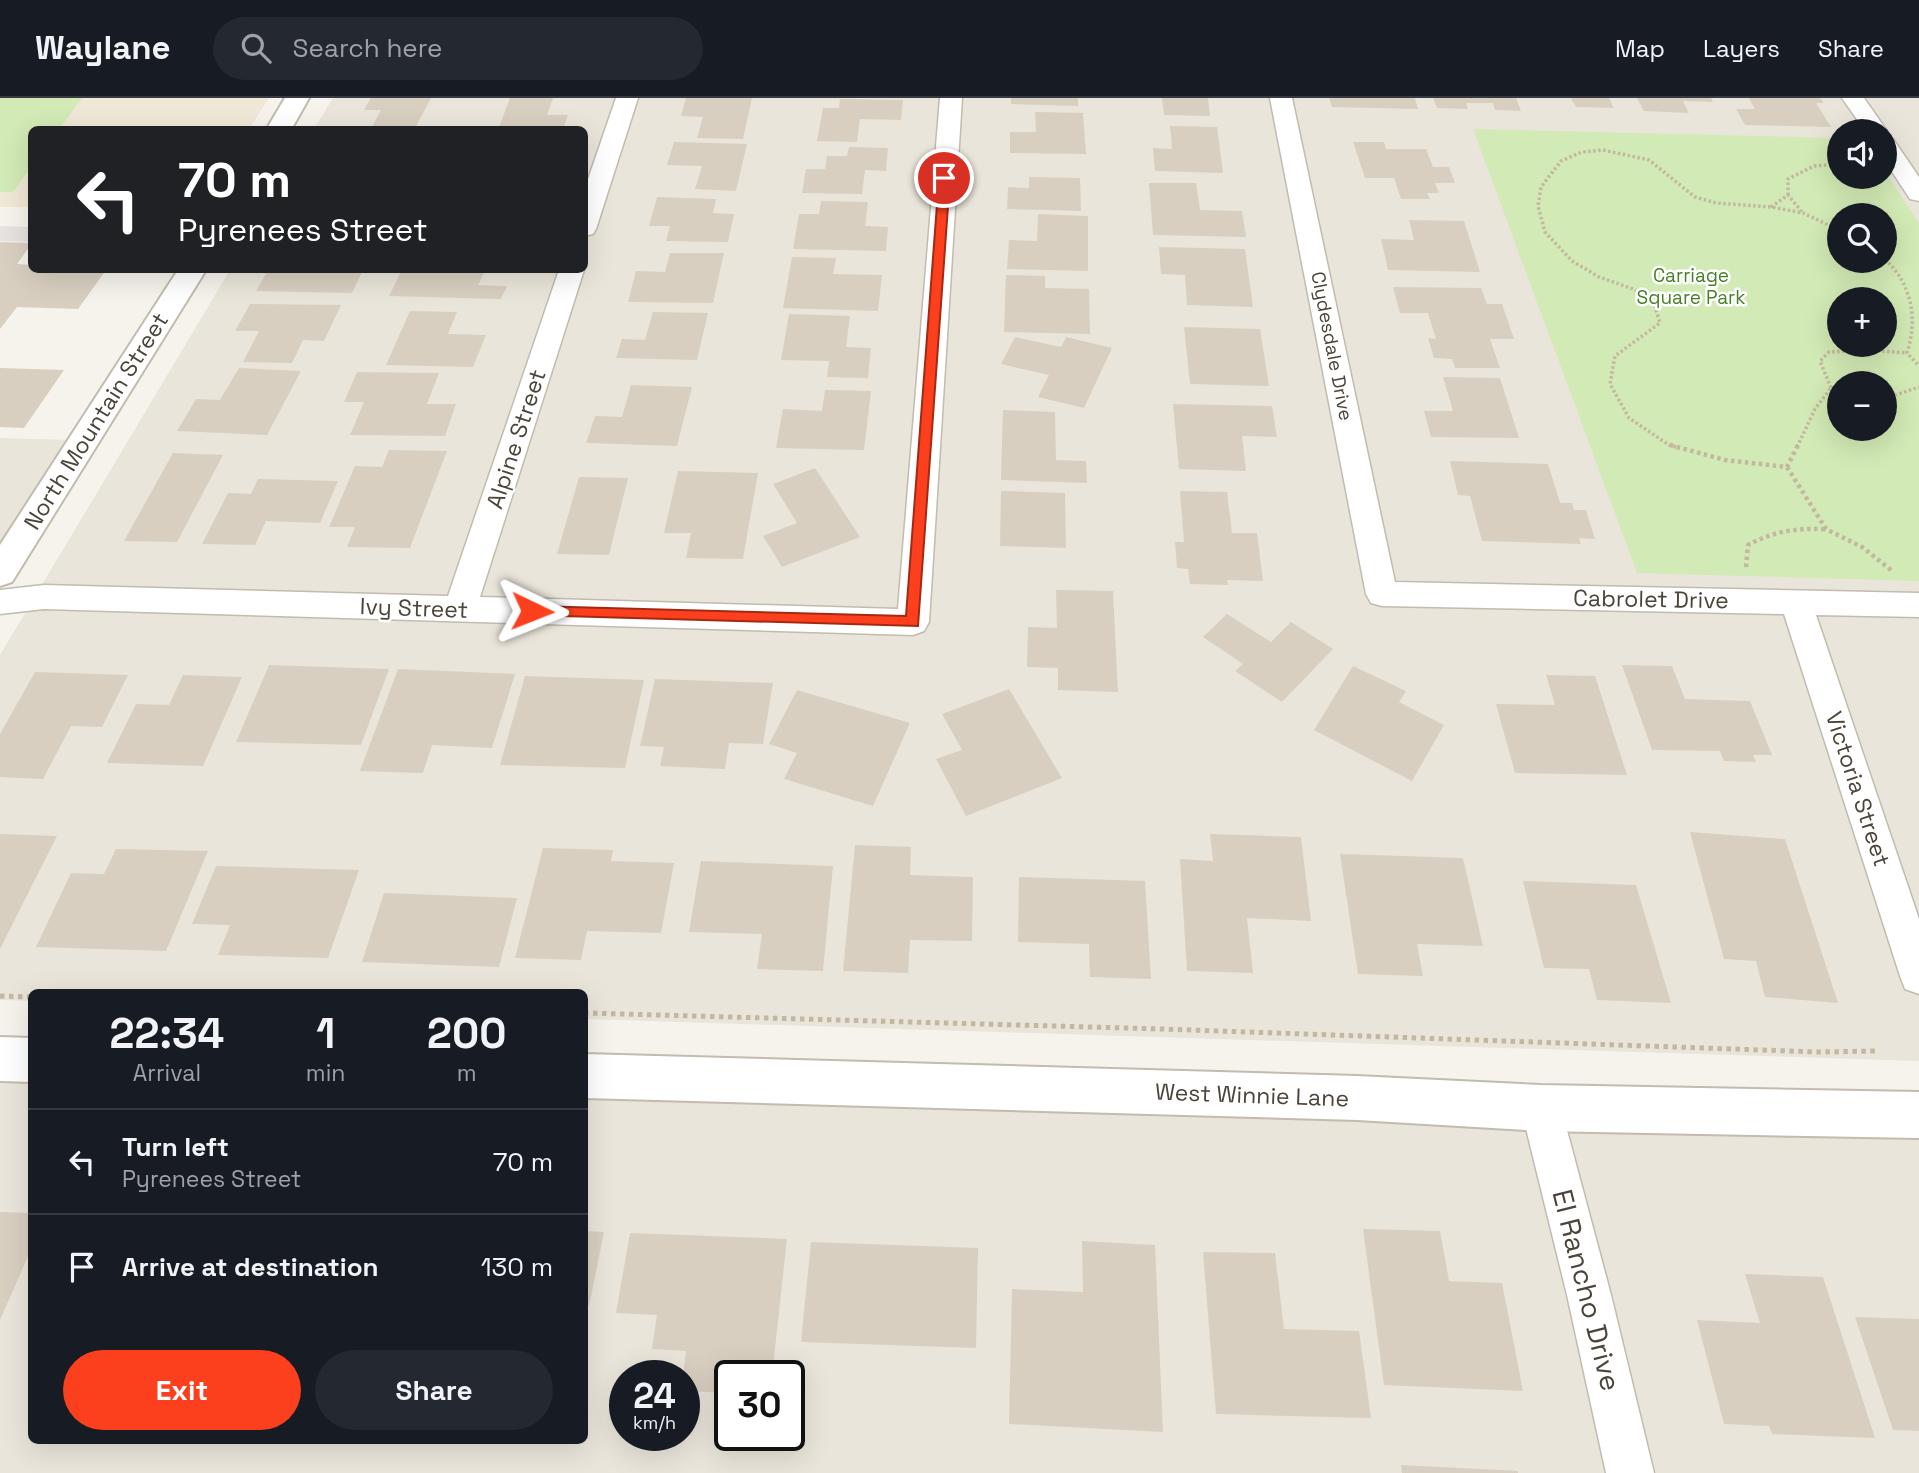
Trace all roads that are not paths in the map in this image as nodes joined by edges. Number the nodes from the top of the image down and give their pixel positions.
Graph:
1 (297, 98) edge
2 (627, 98) edge
3 (951, 98) edge
4 (1281, 98) edge
5 (1853, 98) edge
6 (1868, 119) edge
7 (280, 126) edge
8 (1897, 162) edge
9 (1919, 194) edge
10 (588, 217) edge
11 (190, 273) edge
12 (570, 273) edge
13 (0, 573) edge
14 (1382, 594) joint
15 (0, 602) edge
16 (1796, 602) junction
17 (1919, 605) edge
18 (460, 609) junction
19 (1919, 976) edge
20 (0, 1059) edge
21 (28, 1060) edge
22 (588, 1076) edge
23 (1541, 1108) junction
24 (1919, 1115) edge
25 (1630, 1473) edge

1 - 7 street
2 - 10 street
3 - 18 street, Ivy Street
4 - 14 street, Clydesdale Drive
5 - 6 street
8 - 9 street
11 - 13 street, North Mountain Street
12 - 18 street, Alpine Street
14 - 16 street, Cabrolet Drive
15 - 18 street, Ivy Street
16 - 17 street, Cabrolet Drive
16 - 19 street, Victoria Street
20 - 21 street
22 - 23 street, West Winnie Lane
23 - 24 street, West Winnie Lane
23 - 25 street, El Rancho Drive

